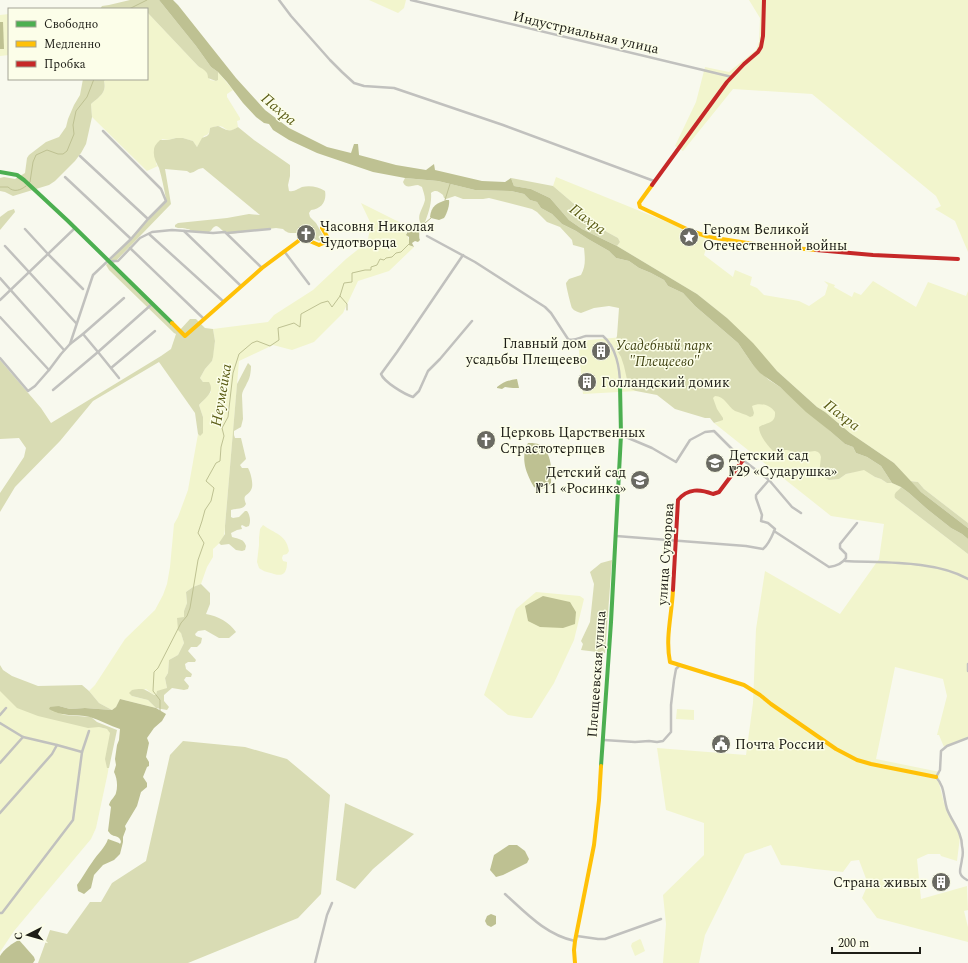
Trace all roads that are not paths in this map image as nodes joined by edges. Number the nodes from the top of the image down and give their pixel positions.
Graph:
1 (279, 0) edge
2 (411, 0) edge
3 (764, 0) edge
4 (733, 77) junction
5 (104, 131) dead end
6 (80, 156) dead end
7 (0, 172) edge
8 (65, 177) dead end
9 (654, 181) junction
10 (148, 219) junction
11 (75, 228) junction
12 (322, 228) dead end
13 (25, 229) dead end
14 (270, 229) dead end
15 (184, 231) junction
16 (227, 233) junction
17 (149, 234) junction
18 (428, 236) dead end
19 (131, 238) junction
20 (5, 246) dead end
21 (130, 248) junction
22 (284, 251) junction
23 (48, 254) junction
24 (462, 256) junction
25 (958, 260) dead end
26 (107, 261) junction
27 (262, 268) junction
28 (29, 272) junction
29 (0, 278) edge
30 (310, 284) dead end
31 (242, 286) junction
32 (83, 289) dead end
33 (11, 290) junction
34 (124, 298) dead end
35 (0, 300) edge
36 (224, 302) junction
37 (152, 304) junction
38 (0, 317) edge
39 (205, 319) junction
40 (472, 321) dead end
41 (76, 323) junction
42 (155, 331) dead end
43 (83, 334) junction
44 (70, 344) junction
45 (64, 350) junction
46 (98, 352) junction
47 (0, 358) edge
48 (111, 368) junction
49 (49, 370) junction
50 (119, 378) dead end
51 (620, 385) joint
52 (53, 390) dead end
53 (621, 435) junction
54 (743, 460) junction
55 (769, 480) junction
56 (801, 513) dead end
57 (857, 523) dead end
58 (774, 531) junction
59 (616, 536) junction
60 (676, 541) junction
61 (844, 561) junction
62 (968, 579) edge
63 (968, 664) edge
64 (679, 665) junction
65 (968, 671) edge
66 (6, 708) dead end
67 (0, 715) edge
68 (0, 723) edge
69 (89, 732) dead end
70 (23, 737) junction
71 (968, 738) edge
72 (603, 740) junction
73 (57, 745) junction
74 (82, 752) junction
75 (0, 763) edge
76 (936, 777) junction
77 (0, 813) edge
78 (968, 880) edge
79 (505, 894) dead end
80 (332, 903) dead end
81 (0, 913) edge
82 (661, 919) dead end
83 (576, 936) junction
84 (575, 941) junction
85 (315, 963) edge
86 (575, 963) edge

1 - 9 street
2 - 4 street, Индустриальная улица
3 - 4 street
4 - 9 street
5 - 10 street
6 - 10 street
7 - 11 street
8 - 19 street
9 - 25 street
10 - 19 street
11 - 23 street
11 - 26 street
12 - 22 street
13 - 23 street
14 - 16 street
15 - 16 street
15 - 17 street
15 - 31 street
16 - 27 street
17 - 21 street
17 - 36 street
18 - 24 street
19 - 26 street
20 - 28 street
21 - 26 street
21 - 39 street
22 - 27 street
22 - 30 street
23 - 28 street
23 - 32 street
24 - 40 street
24 - 51 street
26 - 37 street
26 - 41 street
27 - 31 street
28 - 33 street
28 - 41 street
29 - 33 street
31 - 36 street
33 - 35 street
33 - 45 street
34 - 43 street
36 - 39 street
37 - 39 street
37 - 46 street
38 - 49 street
41 - 44 street
42 - 48 street
43 - 44 street
43 - 46 street
44 - 45 street
45 - 49 street
46 - 48 street
46 - 52 street
47 - 49 street
48 - 50 street
51 - 53 street, Плещеевская улица
53 - 54 street
53 - 59 street, Плещеевская улица
54 - 55 street
54 - 60 street, улица Суворова
55 - 56 street
55 - 58 street
57 - 61 street
58 - 60 street
58 - 61 street
59 - 60 street
59 - 72 street, Плещеевская улица
60 - 64 street, улица Суворова
61 - 62 street
63 - 65 street
64 - 72 street
64 - 76 street
66 - 67 street
68 - 70 street
69 - 74 street
70 - 73 street
70 - 75 street
71 - 76 street
72 - 83 street, Плещеевская улица
73 - 74 street
73 - 77 street
74 - 81 street
76 - 78 street
79 - 84 street
80 - 85 street
82 - 83 street
83 - 84 street, Плещеевская улица
84 - 86 street, Плещеевская улица

